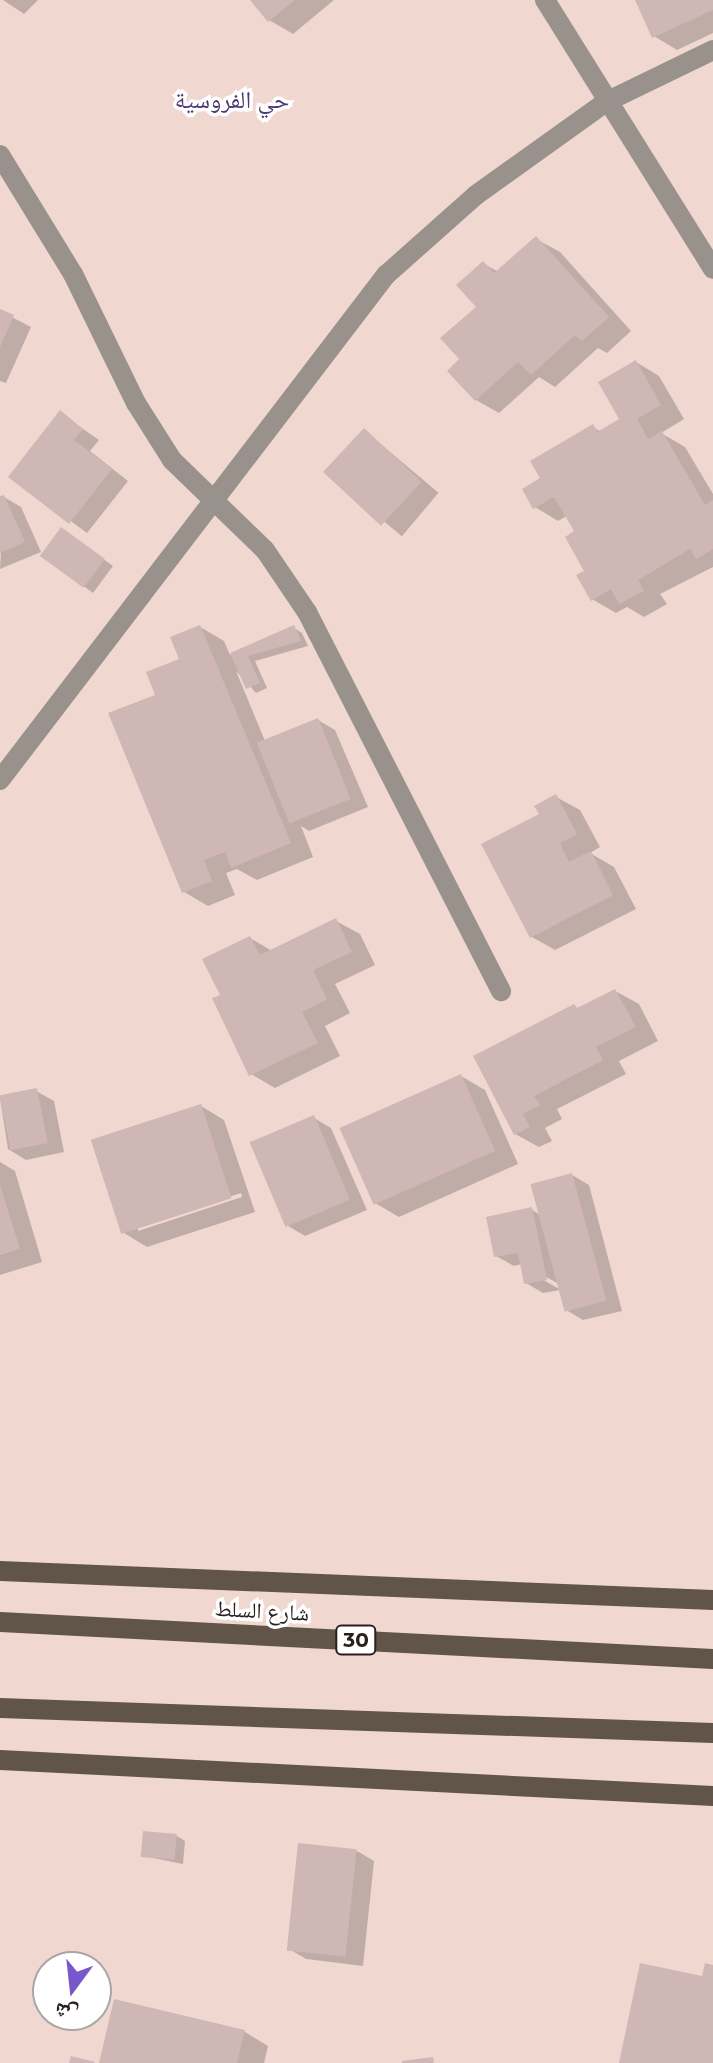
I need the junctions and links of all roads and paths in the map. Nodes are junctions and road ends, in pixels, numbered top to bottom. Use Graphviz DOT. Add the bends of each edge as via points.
graph roads {
  1 [pos="545,0"];
  2 [pos="713,50"];
  3 [pos="606,102"];
  4 [pos="0,155"];
  5 [pos="713,269"];
  6 [pos="210,501"];
  7 [pos="0,780"];
  8 [pos="501,991"];
  9 [pos="0,1571"];
  10 [pos="713,1600"];
  11 [pos="0,1622"];
  12 [pos="713,1659"];
  13 [pos="0,1708"];
  14 [pos="713,1733"];
  15 [pos="0,1760"];
  16 [pos="713,1796"];
  1 -- 3 [label="street"];
  2 -- 3 [label="street"];
  3 -- 5 [label="street"];
  3 -- 6 [label="street" via="476,195 386,275"];
  4 -- 6 [label="street" via="73,274 157,438"];
  6 -- 7 [label="street"];
  6 -- 8 [label="street" via="265,550 307,612"];
  9 -- 10 [label="main road"];
  11 -- 12 [label="main road, شارع السلط / 30"];
  13 -- 14 [label="main road"];
  15 -- 16 [label="main road"];
}
